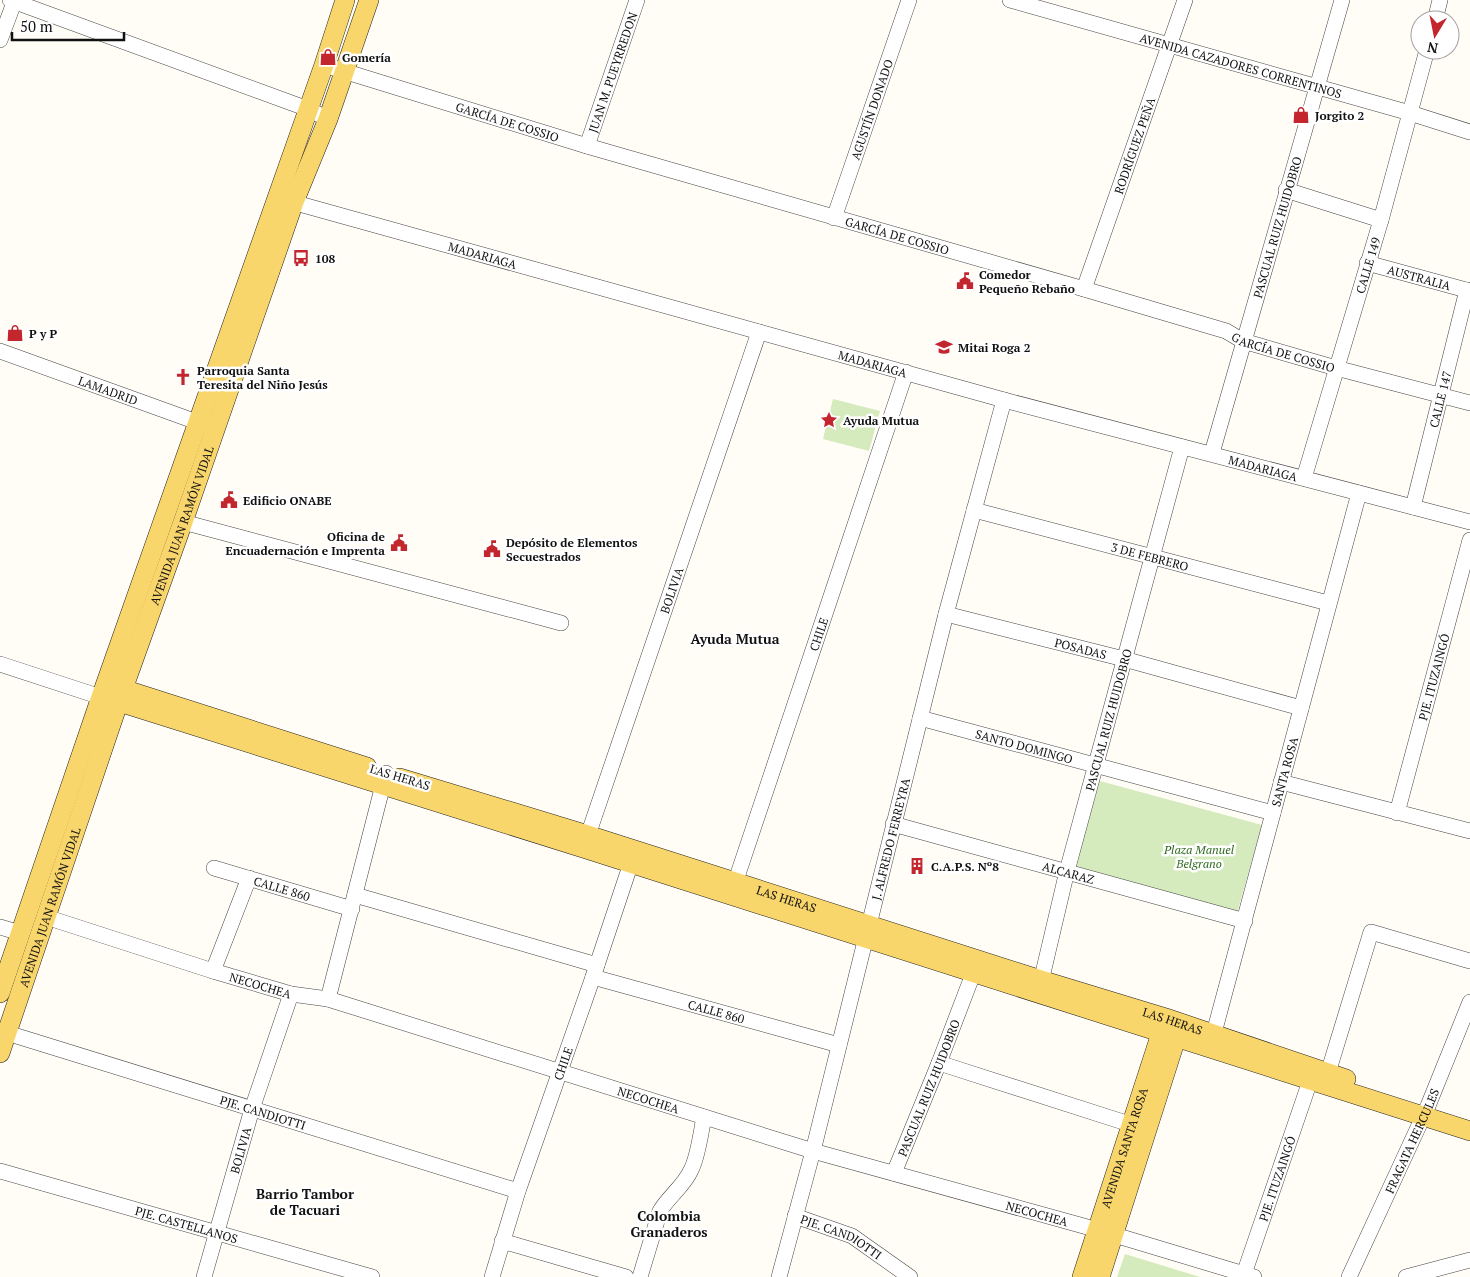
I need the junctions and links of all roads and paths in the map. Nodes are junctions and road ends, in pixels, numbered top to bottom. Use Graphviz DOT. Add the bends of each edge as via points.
graph roads {
  1 [pos="13,0"];
  2 [pos="345,0"];
  3 [pos="369,0"];
  4 [pos="637,0"];
  5 [pos="909,0"];
  6 [pos="1010,0"];
  7 [pos="1185,0"];
  8 [pos="1342,0"];
  9 [pos="0,40"];
  10 [pos="1169,46"];
  11 [pos="1424,60"];
  12 [pos="324,65"];
  13 [pos="344,72"];
  14 [pos="1317,86"];
  15 [pos="308,109"];
  16 [pos="1410,113"];
  17 [pos="328,119"];
  18 [pos="1470,132"];
  19 [pos="587,146"];
  20 [pos="1286,190"];
  21 [pos="276,198"];
  22 [pos="294,202"];
  23 [pos="834,218"];
  24 [pos="1381,220"];
  25 [pos="1367,263"];
  26 [pos="1084,289"];
  27 [pos="1468,291"];
  28 [pos="759,332"];
  29 [pos="1243,341"];
  30 [pos="0,351"];
  31 [pos="1336,368"];
  32 [pos="906,372"];
  33 [pos="1442,395"];
  34 [pos="1004,400"];
  35 [pos="1470,403"];
  36 [pos="197,422"];
  37 [pos="216,428"];
  38 [pos="1182,447"];
  39 [pos="1212,454"];
  40 [pos="1304,478"];
  41 [pos="1359,493"];
  42 [pos="1413,507"];
  43 [pos="974,510"];
  44 [pos="183,522"];
  45 [pos="1470,522"];
  46 [pos="1470,540"];
  47 [pos="1152,556"];
  48 [pos="1328,603"];
  49 [pos="946,614"];
  50 [pos="561,622"];
  51 [pos="1124,659"];
  52 [pos="0,664"];
  53 [pos="121,696"];
  54 [pos="101,697"];
  55 [pos="1301,708"];
  56 [pos="920,718"];
  57 [pos="1096,765"];
  58 [pos="385,780"];
  59 [pos="1281,782"];
  60 [pos="1273,813"];
  61 [pos="1397,813"];
  62 [pos="893,824"];
  63 [pos="1470,832"];
  64 [pos="585,842"];
  65 [pos="632,857"];
  66 [pos="214,868"];
  67 [pos="1067,871"];
  68 [pos="248,878"];
  69 [pos="733,890"];
  70 [pos="353,902"];
  71 [pos="46,917"];
  72 [pos="1245,922"];
  73 [pos="0,927"];
  74 [pos="868,932"];
  75 [pos="20,934"];
  76 [pos="1470,961"];
  77 [pos="213,971"];
  78 [pos="595,971"];
  79 [pos="973,974"];
  80 [pos="1039,987"];
  81 [pos="0,993"];
  82 [pos="291,994"];
  83 [pos="328,999"];
  84 [pos="1470,1002"];
  85 [pos="1172,1028"];
  86 [pos="7,1033"];
  87 [pos="1212,1040"];
  88 [pos="840,1045"];
  89 [pos="0,1053"];
  90 [pos="939,1063"];
  91 [pos="559,1073"];
  92 [pos="1328,1073"];
  93 [pos="1310,1081"];
  94 [pos="252,1109"];
  95 [pos="1426,1111"];
  96 [pos="704,1117"];
  97 [pos="1470,1119"];
  98 [pos="1140,1127"];
  99 [pos="1470,1131"];
  100 [pos="813,1152"];
  101 [pos="0,1171"];
  102 [pos="894,1173"];
  103 [pos="518,1191"];
  104 [pos="795,1216"];
  105 [pos="1106,1232"];
  106 [pos="217,1233"];
  107 [pos="502,1241"];
  108 [pos="1470,1260"];
  109 [pos="1249,1276"];
  110 [pos="204,1277"];
  111 [pos="372,1277"];
  112 [pos="492,1277"];
  113 [pos="626,1277"];
  114 [pos="640,1277"];
  115 [pos="779,1277"];
  116 [pos="910,1277"];
  117 [pos="1082,1277"];
  118 [pos="1100,1277"];
  119 [pos="1349,1277"];
  120 [pos="1406,1277"];
  1 -- 9 [label="street"];
  1 -- 15 [label="street"];
  2 -- 12 [label="main road, AVENIDA JUAN RAMÓN VIDAL"];
  3 -- 13 [label="main road, AVENIDA JUAN RAMÓN VIDAL"];
  4 -- 19 [label="street, JUAN M. PUEYRREDON"];
  5 -- 23 [label="street, AGUSTÍN DONADO"];
  6 -- 10 [label="street, AVENIDA CAZADORES CORRENTINOS"];
  7 -- 10 [label="street, RODRÍGUEZ PEÑA"];
  8 -- 14 [label="street, PASCUAL RUIZ HUIDOBRO"];
  10 -- 14 [label="street, AVENIDA CAZADORES CORRENTINOS"];
  10 -- 26 [label="street, RODRÍGUEZ PEÑA"];
  11 -- 16 [label="street, CALLE 149"];
  12 -- 13 [label="street, GARCÍA DE COSSIO"];
  12 -- 15 [label="main road, AVENIDA JUAN RAMÓN VIDAL"];
  13 -- 17 [label="main road, AVENIDA JUAN RAMÓN VIDAL"];
  13 -- 19 [label="street, GARCÍA DE COSSIO"];
  14 -- 16 [label="street, AVENIDA CAZADORES CORRENTINOS"];
  14 -- 20 [label="street, PASCUAL RUIZ HUIDOBRO"];
  15 -- 17 [label="street"];
  15 -- 21 [label="main road, AVENIDA JUAN RAMÓN VIDAL"];
  16 -- 18 [label="street, AVENIDA CAZADORES CORRENTINOS"];
  16 -- 24 [label="street, CALLE 149"];
  17 -- 22 [label="main road, AVENIDA JUAN RAMÓN VIDAL"];
  19 -- 23 [label="street, GARCÍA DE COSSIO"];
  20 -- 24 [label="street"];
  20 -- 29 [label="street, PASCUAL RUIZ HUIDOBRO"];
  21 -- 22 [label="street, MADARIAGA"];
  21 -- 36 [label="main road, AVENIDA JUAN RAMÓN VIDAL"];
  22 -- 28 [label="street, MADARIAGA"];
  22 -- 37 [label="main road, AVENIDA JUAN RAMÓN VIDAL"];
  23 -- 26 [label="street, GARCÍA DE COSSIO"];
  24 -- 25 [label="street, CALLE 149"];
  25 -- 27 [label="street, AUSTRALIA"];
  25 -- 31 [label="street, CALLE 149"];
  26 -- 29 [label="street, GARCÍA DE COSSIO" via="1226,332"];
  27 -- 33 [label="street, CALLE 147"];
  28 -- 32 [label="street, MADARIAGA"];
  28 -- 64 [label="street, BOLIVIA"];
  29 -- 31 [label="street, GARCÍA DE COSSIO"];
  29 -- 39 [label="street, PASCUAL RUIZ HUIDOBRO"];
  30 -- 36 [label="street, LAMADRID"];
  31 -- 33 [label="street, GARCÍA DE COSSIO"];
  31 -- 40 [label="street, CALLE 149"];
  32 -- 34 [label="street, MADARIAGA"];
  32 -- 69 [label="street, CHILE"];
  33 -- 35 [label="street, GARCÍA DE COSSIO"];
  33 -- 42 [label="street, CALLE 147"];
  34 -- 38 [label="street, MADARIAGA"];
  34 -- 43 [label="street, J. ALFREDO FERREYRA"];
  36 -- 37 [label="street, LAMADRID"];
  36 -- 54 [label="main road, AVENIDA JUAN RAMÓN VIDAL"];
  37 -- 44 [label="main road, AVENIDA JUAN RAMÓN VIDAL"];
  38 -- 39 [label="street, MADARIAGA"];
  38 -- 47 [label="street, PASCUAL RUIZ HUIDOBRO"];
  39 -- 40 [label="street, MADARIAGA"];
  40 -- 41 [label="street, MADARIAGA"];
  41 -- 42 [label="street, MADARIAGA"];
  41 -- 48 [label="street, SANTA ROSA"];
  42 -- 45 [label="street, MADARIAGA"];
  43 -- 47 [label="street, 3 DE FEBRERO"];
  43 -- 49 [label="street, J. ALFREDO FERREYRA"];
  44 -- 50 [label="street"];
  44 -- 53 [label="main road, AVENIDA JUAN RAMÓN VIDAL"];
  46 -- 61 [label="street, PJE. ITUZAINGÓ"];
  47 -- 48 [label="street, 3 DE FEBRERO"];
  47 -- 51 [label="street, PASCUAL RUIZ HUIDOBRO"];
  48 -- 55 [label="street, SANTA ROSA"];
  49 -- 51 [label="street, POSADAS"];
  49 -- 56 [label="street, J. ALFREDO FERREYRA"];
  51 -- 55 [label="street, POSADAS"];
  51 -- 57 [label="street, PASCUAL RUIZ HUIDOBRO"];
  52 -- 54 [label="street"];
  53 -- 54 [label="street"];
  53 -- 58 [label="main road, LAS HERAS"];
  53 -- 71 [label="main road, AVENIDA JUAN RAMÓN VIDAL"];
  54 -- 75 [label="main road, AVENIDA JUAN RAMÓN VIDAL"];
  55 -- 59 [label="street, SANTA ROSA"];
  56 -- 57 [label="street, SANTO DOMINGO"];
  56 -- 62 [label="street, J. ALFREDO FERREYRA"];
  57 -- 60 [label="street, SANTO DOMINGO"];
  57 -- 67 [label="street, PASCUAL RUIZ HUIDOBRO"];
  58 -- 64 [label="main road, LAS HERAS"];
  58 -- 70 [label="street"];
  59 -- 60 [label="street, SANTA ROSA"];
  59 -- 61 [label="street"];
  60 -- 72 [label="street, SANTA ROSA"];
  61 -- 63 [label="street"];
  62 -- 67 [label="street, ALCARAZ"];
  62 -- 74 [label="street, J. ALFREDO FERREYRA"];
  64 -- 65 [label="main road, LAS HERAS"];
  65 -- 69 [label="main road, LAS HERAS"];
  65 -- 78 [label="street, CHILE"];
  66 -- 68 [label="street, CALLE 860"];
  67 -- 72 [label="street, ALCARAZ"];
  67 -- 80 [label="street, PASCUAL RUIZ HUIDOBRO"];
  68 -- 70 [label="street, CALLE 860"];
  68 -- 77 [label="street"];
  69 -- 74 [label="main road, LAS HERAS"];
  70 -- 78 [label="street, CALLE 860"];
  70 -- 83 [label="street"];
  71 -- 77 [label="street, NECOCHEA"];
  71 -- 86 [label="main road, AVENIDA JUAN RAMÓN VIDAL"];
  72 -- 87 [label="street, SANTA ROSA"];
  73 -- 75 [label="street"];
  74 -- 79 [label="main road, LAS HERAS"];
  74 -- 80 [label="main road, LAS HERAS"];
  74 -- 88 [label="street, J. ALFREDO FERREYRA"];
  75 -- 81 [label="main road, AVENIDA JUAN RAMÓN VIDAL"];
  76 -- 92 [label="street" via="1371,932"];
  77 -- 82 [label="street, NECOCHEA"];
  78 -- 88 [label="street, CALLE 860"];
  78 -- 91 [label="street, CHILE"];
  79 -- 80 [label="main road, LAS HERAS"];
  79 -- 90 [label="street, PASCUAL RUIZ HUIDOBRO"];
  80 -- 85 [label="main road, LAS HERAS"];
  82 -- 83 [label="street, NECOCHEA"];
  82 -- 94 [label="street, BOLIVIA"];
  83 -- 91 [label="street, NECOCHEA"];
  84 -- 95 [label="street, FRAGATA HERCULES"];
  85 -- 87 [label="main road, LAS HERAS"];
  85 -- 98 [label="main road, AVENIDA SANTA ROSA"];
  86 -- 89 [label="main road, AVENIDA JUAN RAMÓN VIDAL"];
  86 -- 94 [label="street, PJE. CANDIOTTI"];
  87 -- 92 [label="main road, LAS HERAS"];
  87 -- 93 [label="main road, LAS HERAS"];
  88 -- 100 [label="street, J. ALFREDO FERREYRA"];
  90 -- 98 [label="street"];
  90 -- 102 [label="street, PASCUAL RUIZ HUIDOBRO"];
  91 -- 96 [label="street, NECOCHEA"];
  91 -- 103 [label="street, CHILE"];
  92 -- 95 [label="main road, LAS HERAS"];
  93 -- 95 [label="main road, LAS HERAS"];
  93 -- 109 [label="street, PJE. ITUZAINGÓ"];
  94 -- 103 [label="street, PJE. CANDIOTTI"];
  94 -- 106 [label="street, BOLIVIA"];
  95 -- 97 [label="main road, LAS HERAS"];
  95 -- 99 [label="main road, LAS HERAS"];
  95 -- 119 [label="street, FRAGATA HERCULES"];
  96 -- 100 [label="street, NECOCHEA"];
  96 -- 114 [label="street" via="692,1169 660,1211"];
  98 -- 105 [label="main road, AVENIDA SANTA ROSA"];
  100 -- 102 [label="street, NECOCHEA"];
  100 -- 104 [label="street, J. ALFREDO FERREYRA"];
  101 -- 106 [label="street, PJE. CASTELLANOS"];
  102 -- 105 [label="street, NECOCHEA"];
  103 -- 107 [label="street, CHILE"];
  104 -- 115 [label="street, J. ALFREDO FERREYRA"];
  104 -- 116 [label="street, PJE. CANDIOTTI" via="852,1236"];
  105 -- 109 [label="street, NECOCHEA"];
  105 -- 117 [label="main road, AVENIDA SANTA ROSA"];
  105 -- 118 [label="main road, AVENIDA SANTA ROSA"];
  106 -- 110 [label="street, BOLIVIA"];
  106 -- 111 [label="street, PJE. CASTELLANOS"];
  107 -- 112 [label="street, CHILE"];
  107 -- 113 [label="street"];
  108 -- 120 [label="street"];
}
